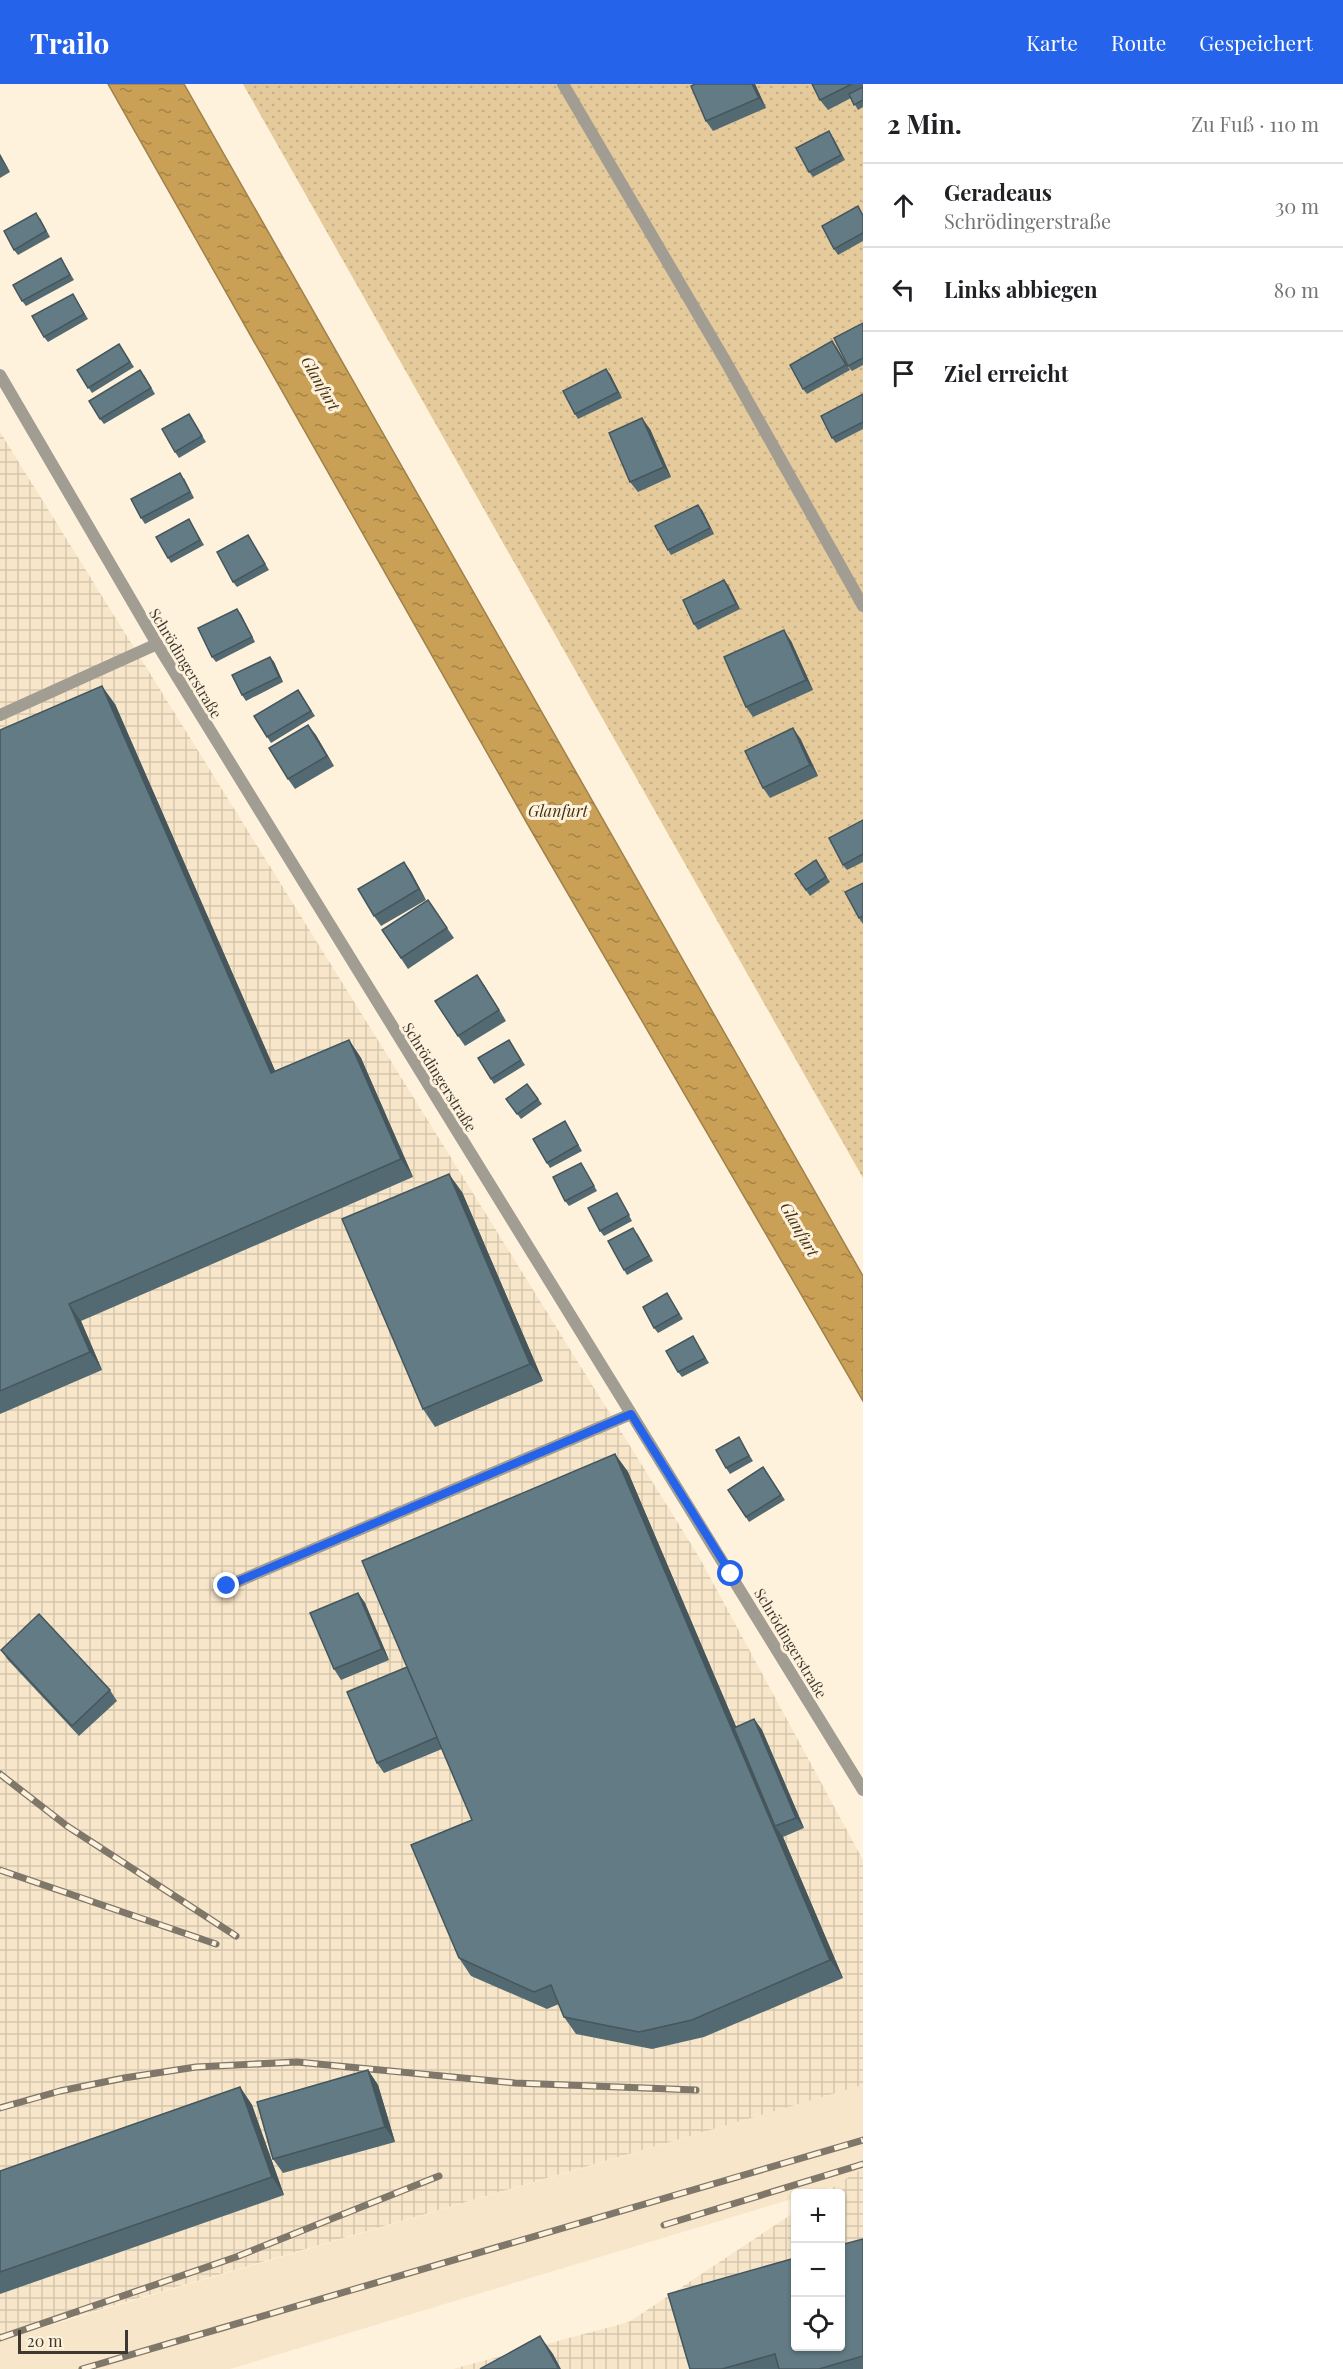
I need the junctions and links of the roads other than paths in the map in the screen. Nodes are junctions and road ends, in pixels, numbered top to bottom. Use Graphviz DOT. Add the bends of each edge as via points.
graph roads {
  1 [pos="563,84"];
  2 [pos="0,375"];
  3 [pos="863,606"];
  4 [pos="157,644"];
  5 [pos="0,715"];
  6 [pos="631,1414"];
  7 [pos="227,1586"];
  8 [pos="863,1790"];
  1 -- 3 [label="street"];
  2 -- 4 [label="street, Schrödingerstraße"];
  4 -- 5 [label="street"];
  4 -- 6 [label="street, Schrödingerstraße"];
  6 -- 7 [label="street"];
  6 -- 8 [label="street, Schrödingerstraße"];
}
